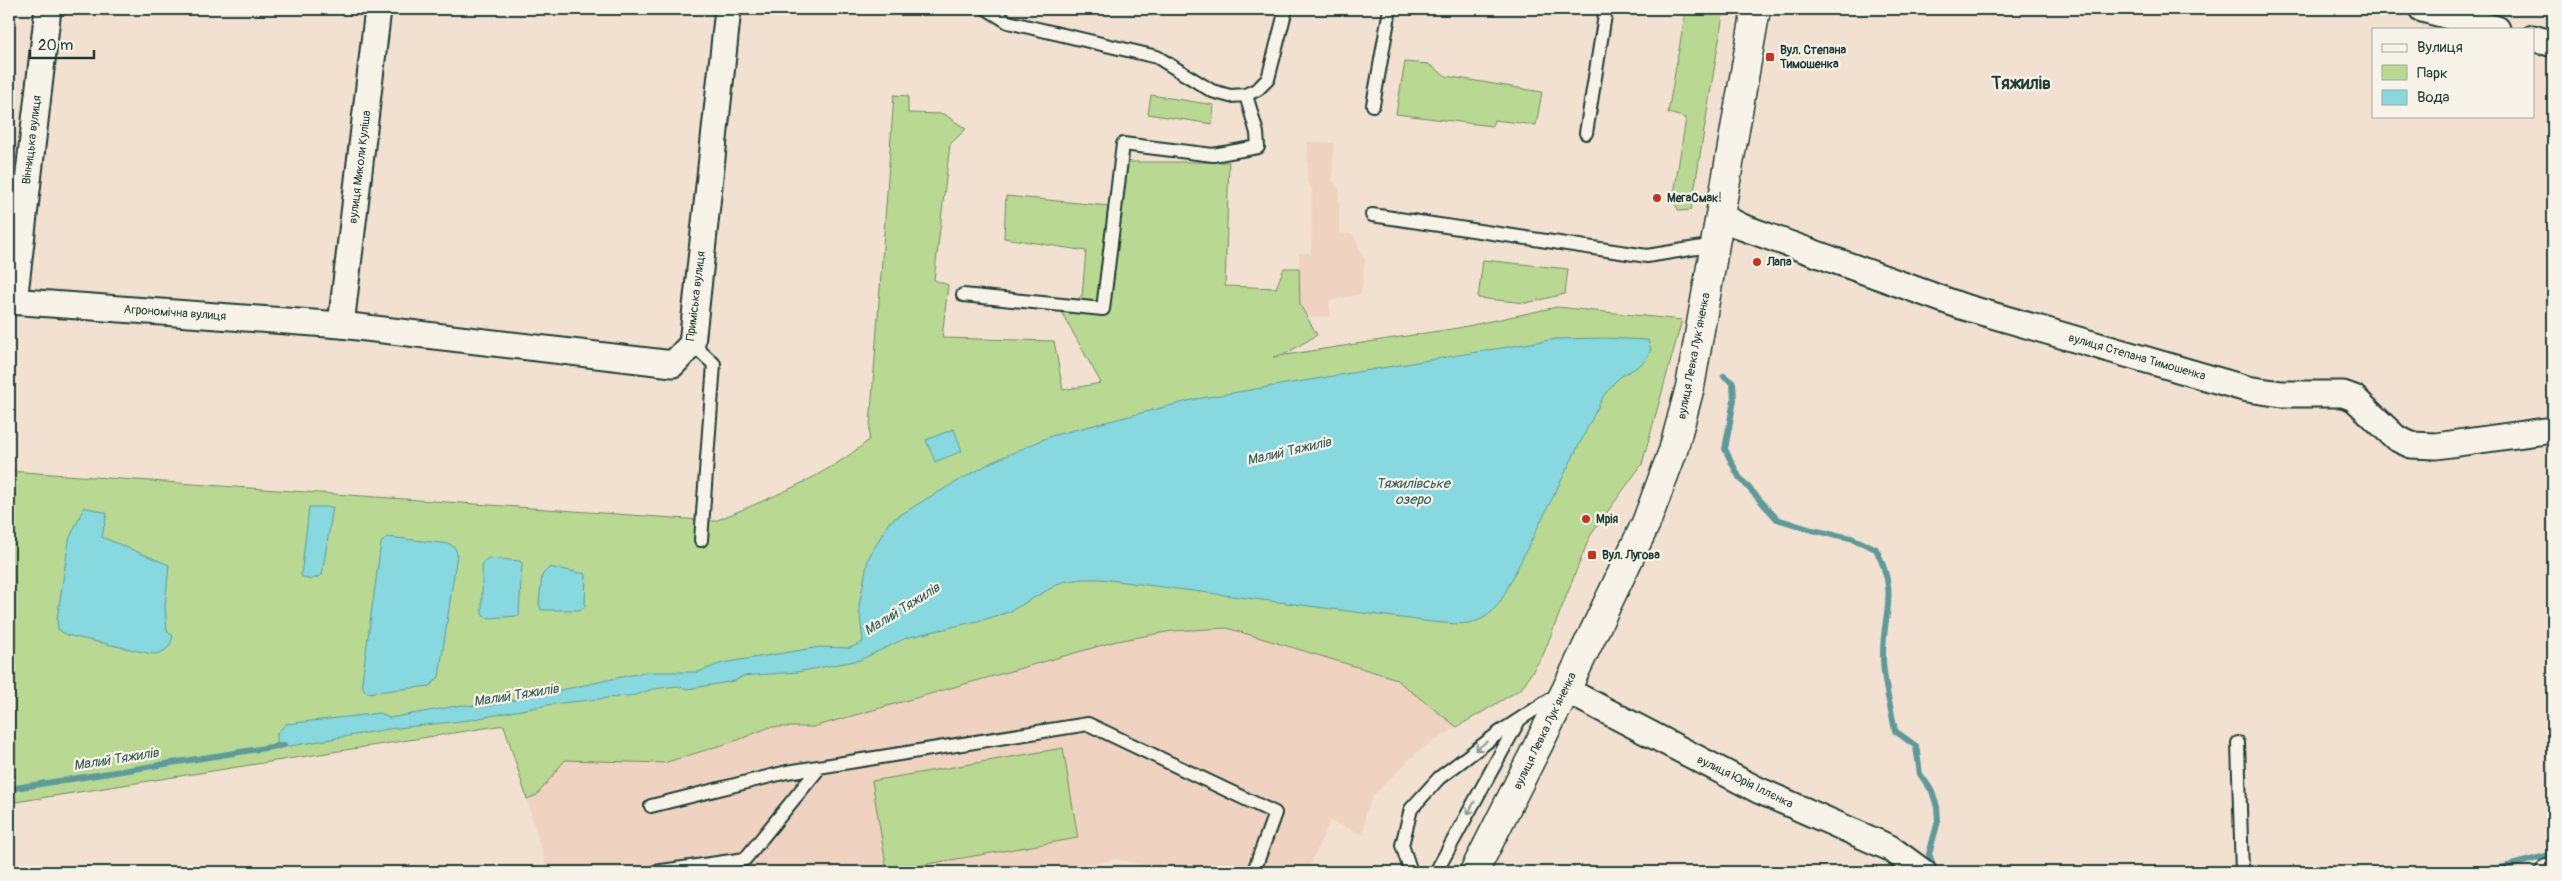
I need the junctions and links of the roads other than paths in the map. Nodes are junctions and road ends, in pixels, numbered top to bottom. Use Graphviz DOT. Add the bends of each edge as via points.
graph roads {
  1 [pos="48,9"];
  2 [pos="378,9"];
  3 [pos="728,9"];
  4 [pos="987,9"];
  5 [pos="1286,9"];
  6 [pos="1390,9"];
  7 [pos="1606,9"];
  8 [pos="1756,9"];
  9 [pos="2422,9"];
  10 [pos="2493,28"];
  11 [pos="2534,38"];
  12 [pos="2553,44"];
  13 [pos="1246,95"];
  14 [pos="1373,105"];
  15 [pos="1586,134"];
  16 [pos="1372,215"];
  17 [pos="1720,216"];
  18 [pos="1715,245"];
  19 [pos="963,295"];
  20 [pos="11,302"];
  21 [pos="341,325"];
  22 [pos="692,344"];
  23 [pos="2553,430"];
  24 [pos="701,540"];
  25 [pos="1566,690"];
  26 [pos="1519,720"];
  27 [pos="2238,743"];
  28 [pos="820,767"];
  29 [pos="651,806"];
  30 [pos="2553,871"];
  31 [pos="654,872"];
  32 [pos="1260,872"];
  33 [pos="1411,872"];
  34 [pos="1436,872"];
  35 [pos="1474,872"];
  36 [pos="1923,872"];
  37 [pos="2242,872"];
  38 [pos="2549,872"];
  1 -- 20 [label="street, Вінницька вулиця"];
  2 -- 21 [label="street, вулиця Миколи Куліша"];
  3 -- 22 [label="street, Приміська вулиця"];
  4 -- 13 [label="lane" via="1008,22 1157,57 1212,91 1230,96"];
  5 -- 13 [label="lane" via="1268,79"];
  6 -- 14 [label="lane"];
  7 -- 15 [label="lane"];
  8 -- 17 [label="main road, вулиця Левка Лукʼяненка"];
  9 -- 10 [label="street"];
  11 -- 12 [label="street"];
  13 -- 19 [label="lane" via="1258,147 1213,155 1123,144 1103,309"];
  16 -- 18 [label="lane" via="1647,256"];
  17 -- 18 [label="main road, вулиця Левка Лукʼяненка"];
  17 -- 23 [label="street, вулиця Степана Тимошенка" via="1961,306 2247,389 2282,394 2343,394 2354,398 2396,438 2411,445 2436,446"];
  18 -- 25 [label="main road, вулиця Левка Лукʼяненка" via="1690,387 1673,451 1646,523"];
  20 -- 21 [label="street, Агрономічна вулиця"];
  21 -- 22 [label="street, Приміська вулиця" via="673,364"];
  22 -- 24 [label="lane" via="714,364"];
  25 -- 26 [label="lane"];
  25 -- 35 [label="main road, вулиця Левка Лукʼяненка"];
  25 -- 36 [label="street, вулиця Юрія Іллєнка" via="1758,790 1890,848"];
  26 -- 33 [label="lane, one-way" via="1439,778 1411,809 1402,845"];
  26 -- 34 [label="lane, one-way"];
  27 -- 37 [label="lane"];
  28 -- 29 [label="lane" via="787,772"];
  28 -- 31 [label="lane" via="745,859"];
  28 -- 32 [label="lane" via="1088,724 1275,813 1255,868"];
  30 -- 38 [label="street"];
}
